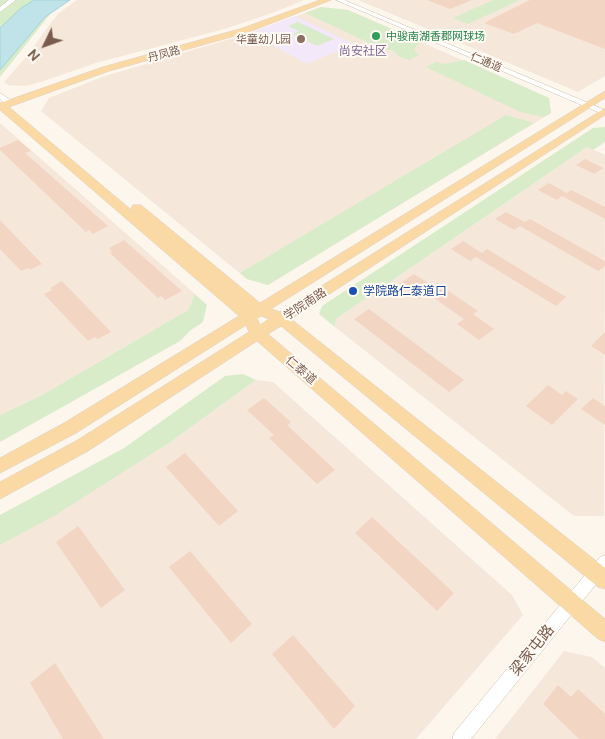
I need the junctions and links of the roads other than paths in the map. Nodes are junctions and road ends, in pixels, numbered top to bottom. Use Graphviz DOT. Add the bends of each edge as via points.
graph roads {
  1 [pos="13,0"];
  2 [pos="327,0"];
  3 [pos="340,0"];
  4 [pos="0,10"];
  5 [pos="605,94"];
  6 [pos="2,103"];
  7 [pos="588,106"];
  8 [pos="604,112"];
  9 [pos="255,313"];
  10 [pos="282,318"];
  11 [pos="258,333"];
  12 [pos="0,466"];
  13 [pos="0,491"];
  14 [pos="602,571"];
  15 [pos="571,603"];
  16 [pos="605,632"];
  17 [pos="460,739"];
  1 -- 4 [label="street"];
  2 -- 6 [label="main road, 丹凤路" via="246,30 106,69"];
  3 -- 7 [label="street, 仁通道"];
  5 -- 7 [label="main road, 学院南路"];
  6 -- 9 [label="main road, 仁泰道"];
  7 -- 8 [label="street, 仁通道"];
  7 -- 9 [label="main road, 学院南路"];
  8 -- 10 [label="main road, 学院南路"];
  9 -- 10 [label="main road, 仁泰道"];
  9 -- 11 [label="main road, 仁泰道"];
  9 -- 12 [label="main road, 学院南路" via="70,428"];
  10 -- 11 [label="main road, 学院南路"];
  10 -- 14 [label="main road, 仁泰道"];
  11 -- 13 [label="main road, 学院南路" via="82,446"];
  11 -- 15 [label="main road, 仁泰道"];
  14 -- 15 [label="street, 梁家屯路"];
  15 -- 16 [label="main road, 仁泰道"];
  15 -- 17 [label="street, 梁家屯路"];
}
